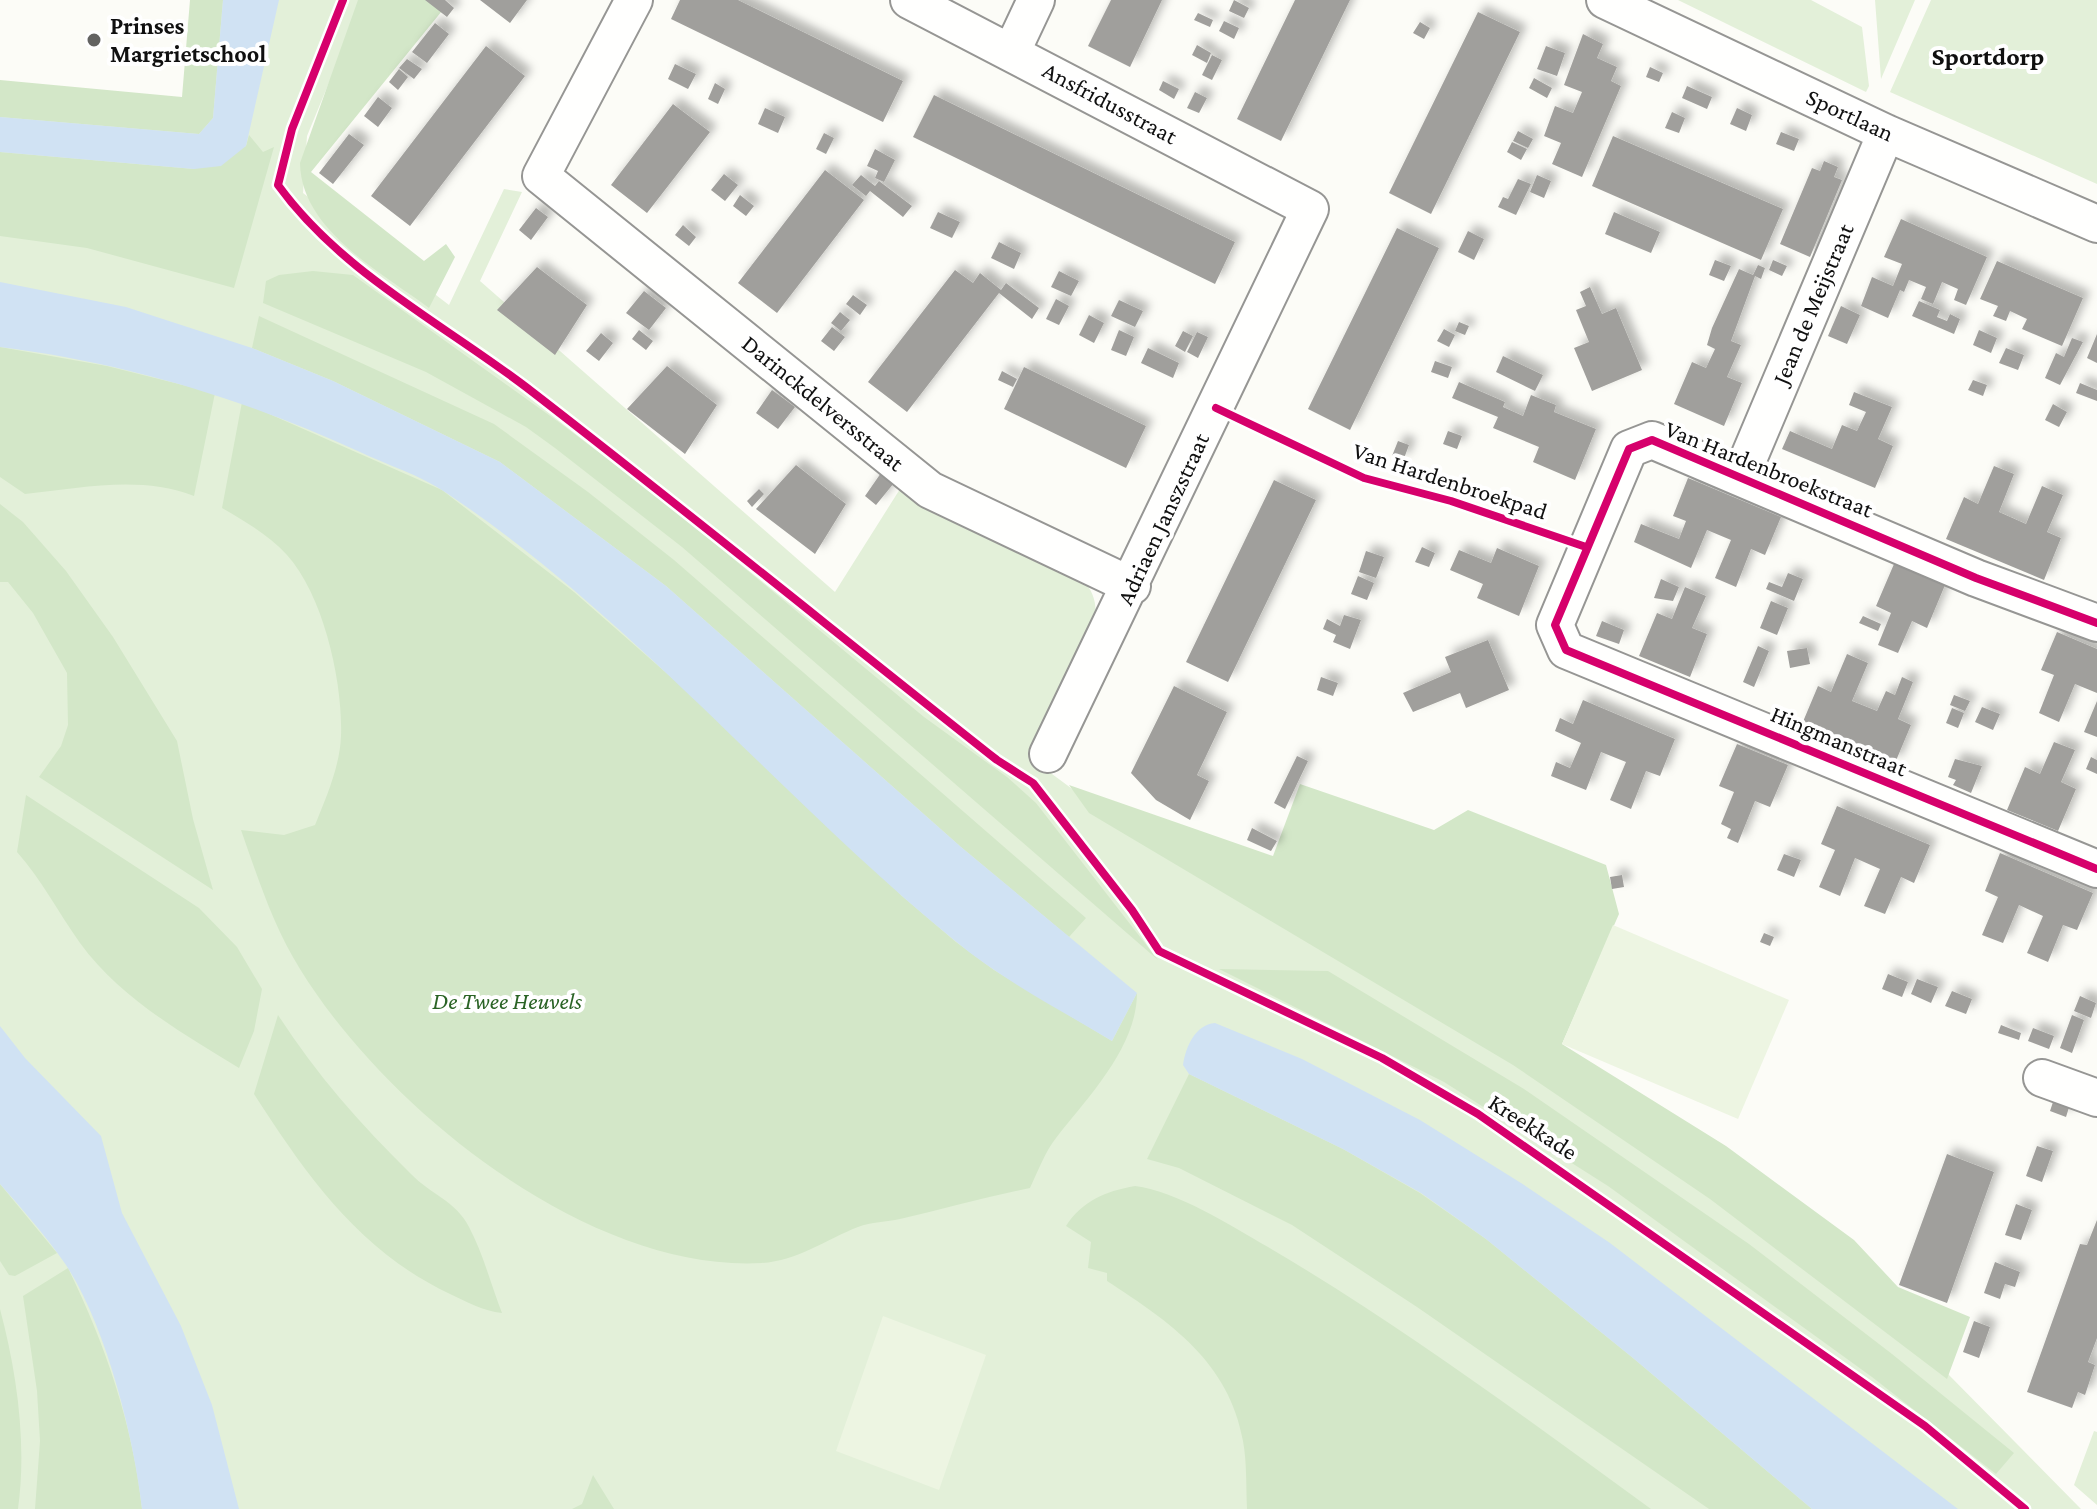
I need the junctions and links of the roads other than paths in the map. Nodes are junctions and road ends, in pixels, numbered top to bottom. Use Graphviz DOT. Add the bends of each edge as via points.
graph roads {
  1 [pos="634,0"];
  2 [pos="909,0"];
  3 [pos="1036,0"];
  4 [pos="1605,0"];
  5 [pos="1012,51"];
  6 [pos="1886,133"];
  7 [pos="1310,209"];
  8 [pos="2097,224"];
  9 [pos="1741,476"];
  10 [pos="1132,586"];
  11 [pos="2097,623"];
  12 [pos="1566,650"];
  13 [pos="1048,754"];
  14 [pos="2097,869"];
  15 [pos="2042,1078"];
  16 [pos="2097,1098"];
  1 -- 10 [label="street, Darinckdelversstraat" via="541,176 930,490"];
  2 -- 5 [label="street, Ansfridusstraat"];
  3 -- 5 [label="street"];
  4 -- 6 [label="street, Sportlaan"];
  5 -- 7 [label="street, Ansfridusstraat"];
  6 -- 8 [label="street, Sportlaan"];
  6 -- 9 [label="street, Jean de Meijstraat"];
  7 -- 10 [label="street, Adriaen Janszstraat"];
  9 -- 11 [label="street, Van Hardenbroekstraat" via="1976,578"];
  9 -- 12 [label="street, Van Hardenbroekstraat" via="1652,440 1629,449 1555,625"];
  10 -- 13 [label="street, Adriaen Janszstraat"];
  12 -- 14 [label="street, Hingmanstraat"];
  15 -- 16 [label="street"];
}
